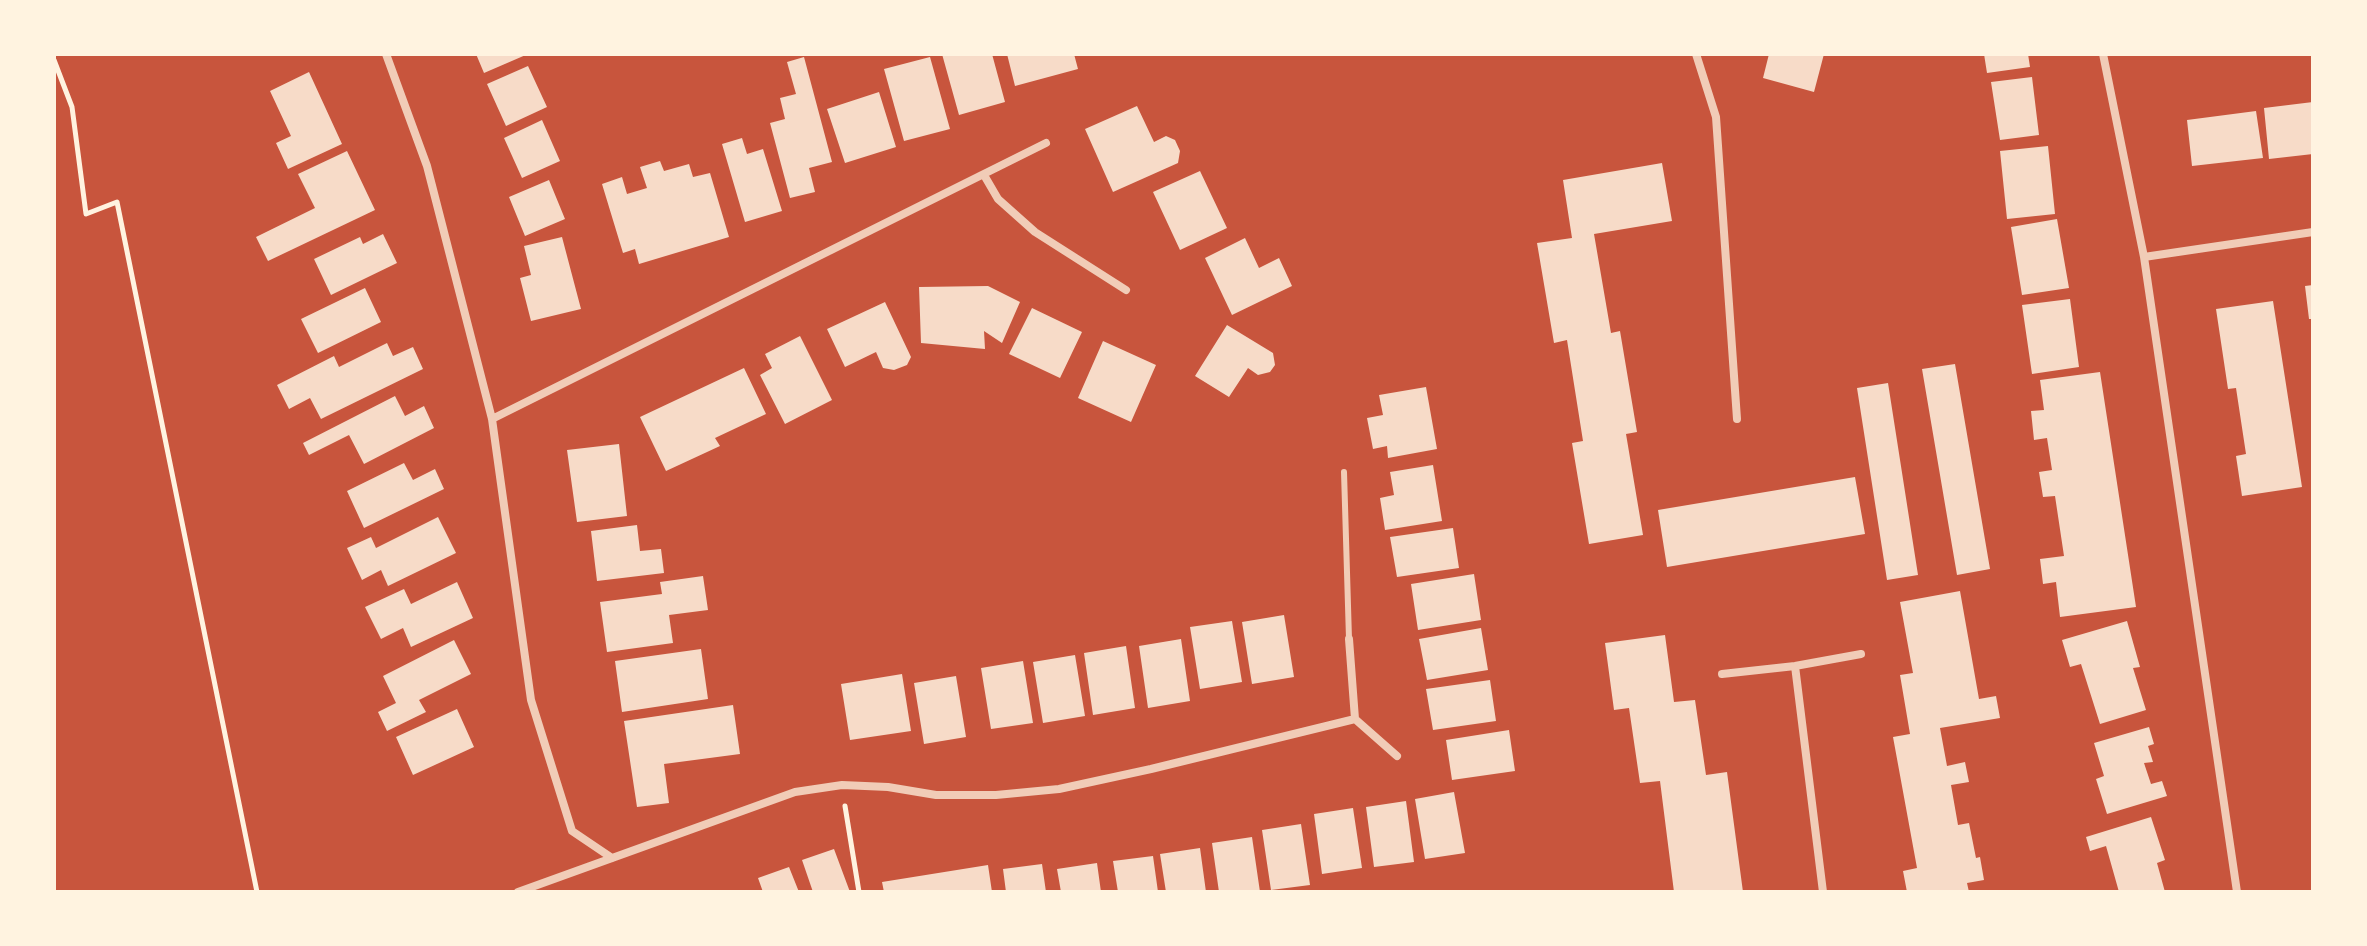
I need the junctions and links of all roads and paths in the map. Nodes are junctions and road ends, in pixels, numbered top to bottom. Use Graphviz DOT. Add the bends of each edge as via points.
graph roads {
  1 [pos="386,54"];
  2 [pos="1696,54"];
  3 [pos="2103,54"];
  4 [pos="54,60"];
  5 [pos="1046,143"];
  6 [pos="984,175"];
  7 [pos="2313,232"];
  8 [pos="2144,257"];
  9 [pos="1126,290"];
  10 [pos="492,419"];
  11 [pos="1737,419"];
  12 [pos="1344,472"];
  13 [pos="1349,639"];
  14 [pos="1861,654"];
  15 [pos="1795,666"];
  16 [pos="1722,674"];
  17 [pos="1355,719"];
  18 [pos="1397,756"];
  19 [pos="842,785"];
  20 [pos="612,858"];
  21 [pos="257,892"];
  22 [pos="518,892"];
  23 [pos="859,892"];
  24 [pos="1823,892"];
  25 [pos="2237,892"];
  1 -- 10 [label="street" via="427,166"];
  2 -- 11 [label="street" via="1716,117"];
  3 -- 8 [label="street"];
  4 -- 21 [label="path" via="72,107 86,214 117,202"];
  5 -- 6 [label="street"];
  6 -- 9 [label="street" via="998,199 1035,232"];
  6 -- 10 [label="street"];
  7 -- 8 [label="street"];
  8 -- 25 [label="street"];
  10 -- 20 [label="street" via="531,700 572,831"];
  12 -- 13 [label="lane"];
  13 -- 17 [label="street"];
  14 -- 15 [label="street"];
  15 -- 16 [label="street"];
  15 -- 24 [label="street"];
  17 -- 18 [label="street"];
  17 -- 19 [label="street" via="1059,789 936,795"];
  19 -- 20 [label="street" via="795,792"];
  19 -- 23 [label="path"];
  20 -- 22 [label="street"];
}
